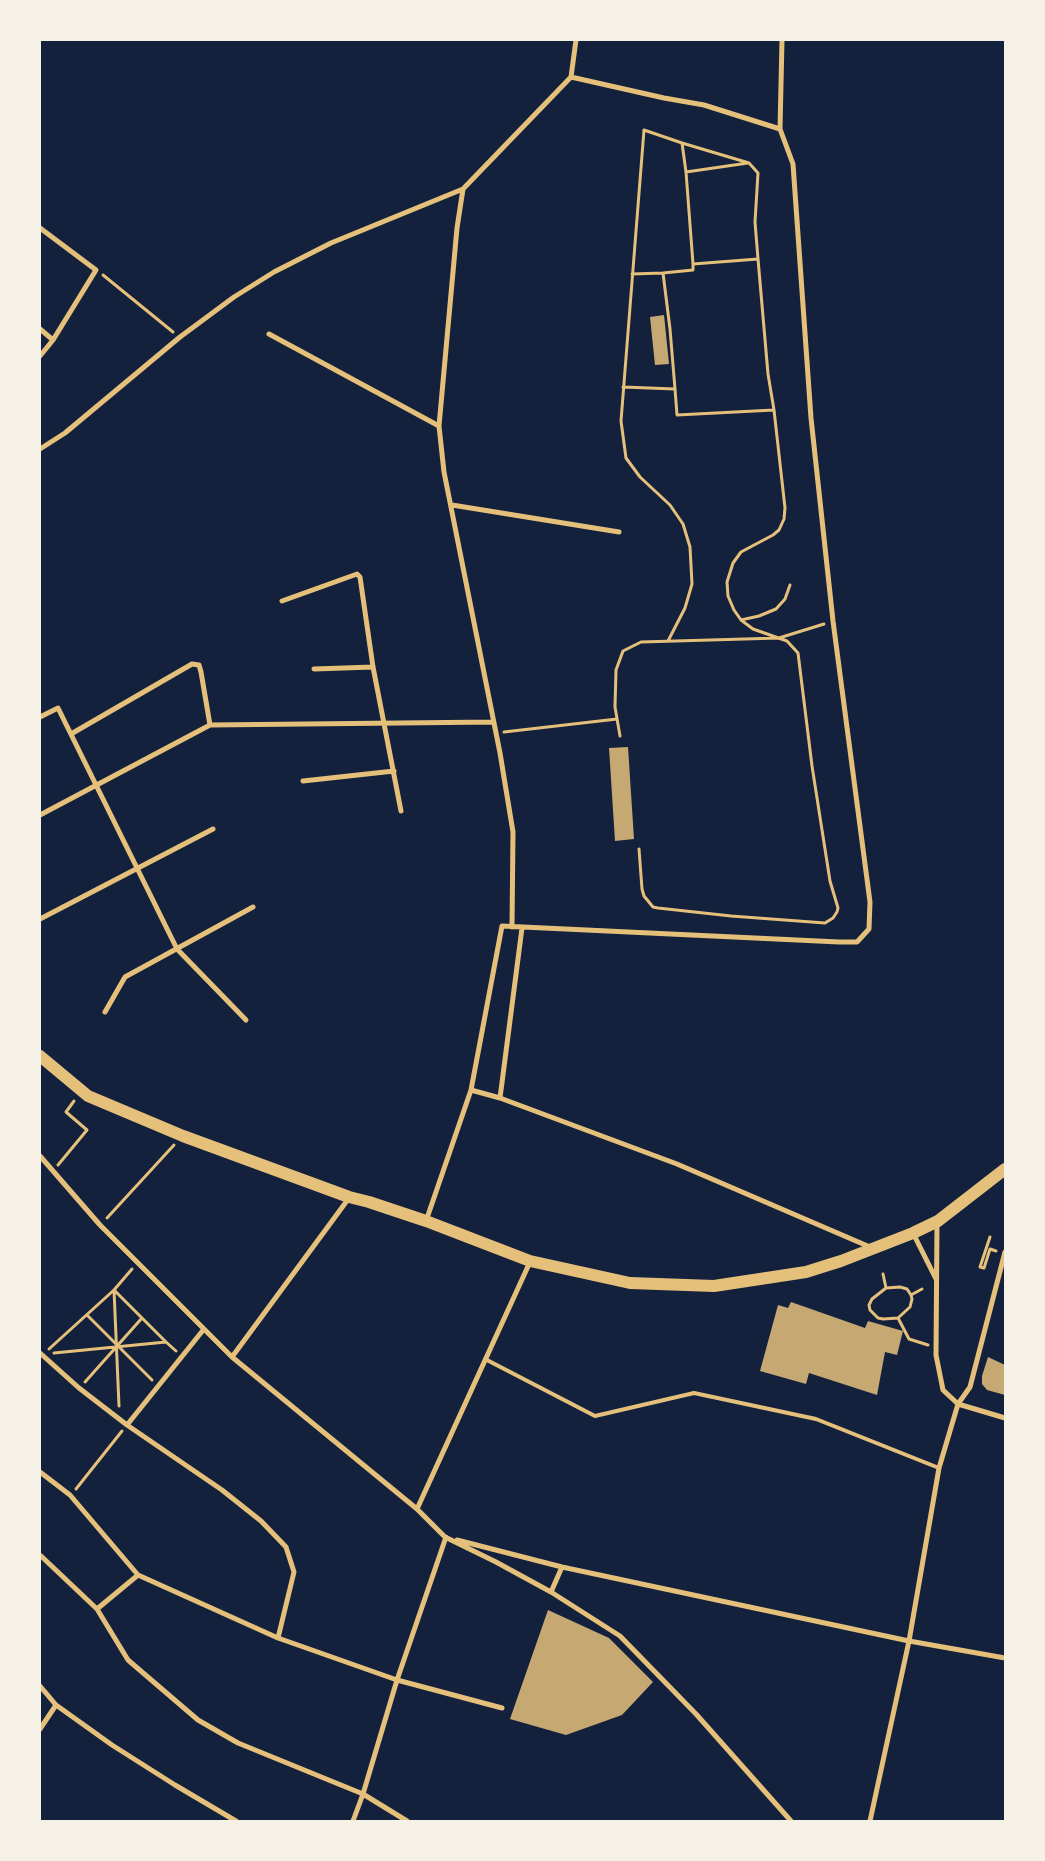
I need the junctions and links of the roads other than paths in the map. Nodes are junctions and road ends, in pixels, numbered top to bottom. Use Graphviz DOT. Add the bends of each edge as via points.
graph roads {
  1 [pos="576,40"];
  2 [pos="782,40"];
  3 [pos="571,77"];
  4 [pos="780,129"];
  5 [pos="463,189"];
  6 [pos="40,228"];
  7 [pos="40,329"];
  8 [pos="269,334"];
  9 [pos="53,340"];
  10 [pos="40,356"];
  11 [pos="439,426"];
  12 [pos="40,449"];
  13 [pos="452,505"];
  14 [pos="619,532"];
  15 [pos="282,600"];
  16 [pos="373,667"];
  17 [pos="314,669"];
  18 [pos="40,718"];
  19 [pos="383,722"];
  20 [pos="494,722"];
  21 [pos="210,725"];
  22 [pos="71,734"];
  23 [pos="394,771"];
  24 [pos="304,781"];
  25 [pos="96,785"];
  26 [pos="401,811"];
  27 [pos="40,815"];
  28 [pos="213,829"];
  29 [pos="137,868"];
  30 [pos="253,907"];
  31 [pos="40,919"];
  32 [pos="512,927"];
  33 [pos="522,928"];
  34 [pos="177,949"];
  35 [pos="105,1012"];
  36 [pos="246,1020"];
  37 [pos="40,1056"];
  38 [pos="471,1090"];
  39 [pos="500,1098"];
  40 [pos="40,1156"];
  41 [pos="1005,1169"];
  42 [pos="349,1197"];
  43 [pos="426,1221"];
  44 [pos="938,1221"];
  45 [pos="913,1233"];
  46 [pos="873,1248"];
  47 [pos="1005,1252"];
  48 [pos="530,1261"];
  49 [pos="936,1279"];
  50 [pos="204,1329"];
  51 [pos="41,1354"];
  52 [pos="232,1357"];
  53 [pos="485,1359"];
  54 [pos="958,1404"];
  55 [pos="1005,1418"];
  56 [pos="127,1425"];
  57 [pos="939,1468"];
  58 [pos="40,1472"];
  59 [pos="417,1509"];
  60 [pos="445,1537"];
  61 [pos="41,1556"];
  62 [pos="562,1567"];
  63 [pos="138,1575"];
  64 [pos="551,1592"];
  65 [pos="97,1609"];
  66 [pos="278,1638"];
  67 [pos="909,1642"];
  68 [pos="1005,1658"];
  69 [pos="396,1680"];
  70 [pos="40,1686"];
  71 [pos="56,1706"];
  72 [pos="502,1708"];
  73 [pos="40,1729"];
  74 [pos="363,1794"];
  75 [pos="236,1821"];
  76 [pos="353,1821"];
  77 [pos="407,1821"];
  78 [pos="791,1821"];
  79 [pos="870,1821"];
  1 -- 3 [label="street"];
  2 -- 4 [label="street"];
  3 -- 4 [label="street" via="704,104"];
  3 -- 5 [label="street"];
  4 -- 33 [label="street" via="793,164 811,418 833,621 870,902 868,929 857,942"];
  5 -- 11 [label="street"];
  5 -- 12 [label="street" via="331,243 274,272 180,337 65,433"];
  6 -- 9 [label="street" via="96,270"];
  7 -- 9 [label="street"];
  8 -- 11 [label="street"];
  9 -- 10 [label="street"];
  11 -- 13 [label="street" via="444,472"];
  13 -- 14 [label="street"];
  13 -- 20 [label="street"];
  15 -- 16 [label="street" via="357,574"];
  16 -- 17 [label="street"];
  16 -- 19 [label="street"];
  18 -- 22 [label="street" via="58,708"];
  19 -- 20 [label="street"];
  19 -- 21 [label="street"];
  19 -- 23 [label="street"];
  20 -- 32 [label="street" via="513,832"];
  21 -- 22 [label="street" via="199,665 192,664"];
  21 -- 25 [label="street"];
  22 -- 25 [label="street"];
  23 -- 24 [label="street"];
  23 -- 26 [label="street"];
  25 -- 27 [label="street"];
  25 -- 29 [label="street"];
  28 -- 29 [label="street"];
  29 -- 31 [label="street"];
  29 -- 34 [label="street"];
  30 -- 34 [label="street"];
  32 -- 33 [label="street"];
  32 -- 38 [label="street" via="502,926"];
  33 -- 39 [label="street"];
  34 -- 35 [label="street" via="125,977"];
  34 -- 36 [label="street"];
  37 -- 42 [label="highway" via="88,1096 183,1136"];
  38 -- 39 [label="street"];
  38 -- 43 [label="street"];
  39 -- 46 [label="street" via="677,1164"];
  40 -- 50 [label="street" via="100,1225"];
  41 -- 44 [label="highway"];
  42 -- 43 [label="highway"];
  42 -- 52 [label="street"];
  43 -- 48 [label="highway"];
  44 -- 45 [label="highway"];
  44 -- 49 [label="street"];
  45 -- 46 [label="highway"];
  45 -- 49 [label="street"];
  46 -- 48 [label="highway" via="806,1272 714,1286 630,1283"];
  47 -- 54 [label="street" via="970,1387"];
  48 -- 53 [label="street"];
  49 -- 54 [label="street" via="936,1355 943,1390"];
  50 -- 52 [label="street"];
  50 -- 56 [label="street"];
  51 -- 56 [label="street"];
  52 -- 59 [label="street"];
  53 -- 57 [label="lane" via="595,1416 694,1393 816,1419"];
  53 -- 59 [label="street"];
  54 -- 55 [label="street"];
  54 -- 57 [label="street"];
  56 -- 66 [label="street" via="222,1490 261,1521 286,1547 294,1572"];
  57 -- 67 [label="street"];
  58 -- 63 [label="street" via="70,1495"];
  59 -- 60 [label="street"];
  60 -- 62 [label="street"];
  60 -- 64 [label="street"];
  60 -- 69 [label="street"];
  61 -- 65 [label="street"];
  62 -- 64 [label="street"];
  62 -- 67 [label="street"];
  63 -- 65 [label="street"];
  63 -- 66 [label="street"];
  64 -- 78 [label="street" via="620,1636 696,1714"];
  65 -- 74 [label="street" via="128,1660 198,1720 238,1742"];
  66 -- 69 [label="street"];
  67 -- 68 [label="street"];
  67 -- 79 [label="street"];
  69 -- 72 [label="street"];
  69 -- 74 [label="street"];
  70 -- 71 [label="street"];
  71 -- 73 [label="street"];
  71 -- 75 [label="street" via="175,1786"];
  74 -- 76 [label="street"];
  74 -- 77 [label="street"];
}
